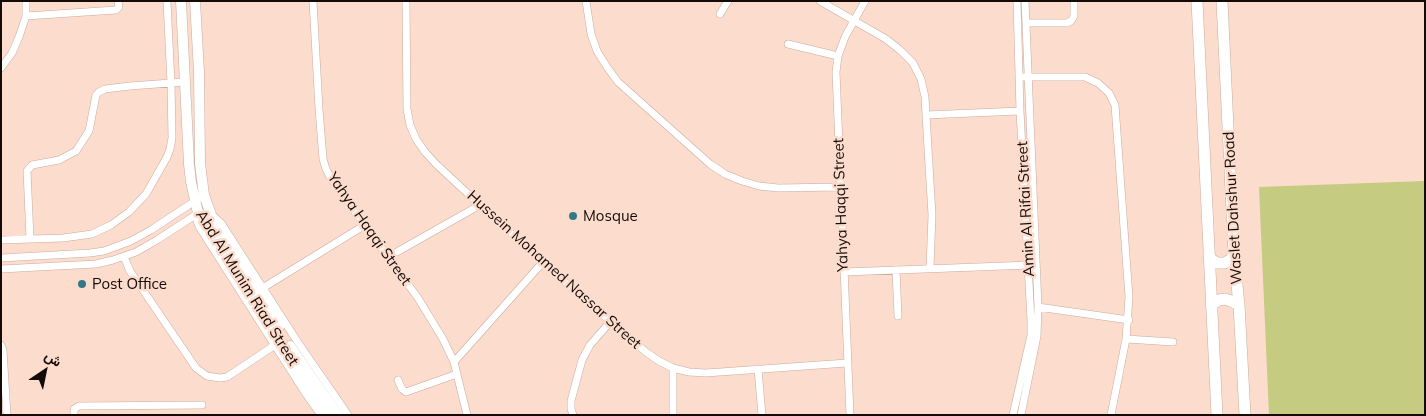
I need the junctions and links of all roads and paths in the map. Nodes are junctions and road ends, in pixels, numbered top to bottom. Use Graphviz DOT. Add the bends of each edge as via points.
graph roads {
  1 [pos="26,1"];
  2 [pos="118,1"];
  3 [pos="167,1"];
  4 [pos="181,1"];
  5 [pos="195,1"];
  6 [pos="313,1"];
  7 [pos="406,1"];
  8 [pos="586,1"];
  9 [pos="728,1"];
  10 [pos="820,1"];
  11 [pos="865,1"];
  12 [pos="1017,1"];
  13 [pos="1025,1"];
  14 [pos="1074,1"];
  15 [pos="1197,1"];
  16 [pos="1222,1"];
  17 [pos="720,14"];
  18 [pos="26,16"];
  19 [pos="854,21"];
  20 [pos="1026,23"];
  21 [pos="788,44"];
  22 [pos="838,56"];
  23 [pos="1,68"];
  24 [pos="1019,77"];
  25 [pos="1029,77"];
  26 [pos="184,82"];
  27 [pos="171,83"];
  28 [pos="1020,112"];
  29 [pos="926,115"];
  30 [pos="840,187"];
  31 [pos="204,195"];
  32 [pos="195,201"];
  33 [pos="480,205"];
  34 [pos="203,211"];
  35 [pos="365,225"];
  36 [pos="30,238"];
  37 [pos="1,240"];
  38 [pos="1234,254"];
  39 [pos="1209,255"];
  40 [pos="124,257"];
  41 [pos="388,257"];
  42 [pos="1,258"];
  43 [pos="542,262"];
  44 [pos="1032,264"];
  45 [pos="930,268"];
  46 [pos="1,269"];
  47 [pos="896,270"];
  48 [pos="844,272"];
  49 [pos="260,289"];
  50 [pos="1212,306"];
  51 [pos="1239,306"];
  52 [pos="1038,307"];
  53 [pos="898,316"];
  54 [pos="1129,320"];
  55 [pos="611,321"];
  56 [pos="1034,336"];
  57 [pos="1126,339"];
  58 [pos="1173,342"];
  59 [pos="1,345"];
  60 [pos="275,345"];
  61 [pos="454,362"];
  62 [pos="847,363"];
  63 [pos="673,368"];
  64 [pos="758,369"];
  65 [pos="457,374"];
  66 [pos="398,380"];
  67 [pos="202,405"];
  68 [pos="7,415"];
  69 [pos="74,415"];
  70 [pos="321,415"];
  71 [pos="330,415"];
  72 [pos="338,415"];
  73 [pos="348,415"];
  74 [pos="467,415"];
  75 [pos="573,415"];
  76 [pos="673,415"];
  77 [pos="762,415"];
  78 [pos="850,415"];
  79 [pos="1014,415"];
  80 [pos="1021,415"];
  81 [pos="1111,415"];
  82 [pos="1216,415"];
  83 [pos="1244,415"];
  1 -- 18 [label="street"];
  2 -- 18 [label="street" via="119,7 114,10"];
  3 -- 27 [label="street"];
  4 -- 26 [label="street, Abd Al Munim Riad Street"];
  5 -- 31 [label="street, Abd Al Munim Riad Street" via="200,164"];
  6 -- 35 [label="street, Yahya Haqqi Street" via="323,158 331,179"];
  7 -- 33 [label="street, Hussein Mohamed Nassar Street" via="410,125 426,152"];
  8 -- 30 [label="street" via="591,34 607,68 618,82 710,164 742,182 760,186"];
  9 -- 17 [label="street"];
  10 -- 19 [label="street"];
  11 -- 19 [label="street, Yahya Haqqi Street"];
  12 -- 24 [label="street, Amin Al Rifai Street"];
  13 -- 20 [label="street, Amin Al Rifai Street"];
  14 -- 20 [label="street" via="1074,16 1067,23"];
  15 -- 39 [label="main road, Waslet Dahshur Road"];
  16 -- 38 [label="main road, Waslet Dahshur Road"];
  18 -- 23 [label="street" via="12,53"];
  19 -- 22 [label="street, Yahya Haqqi Street"];
  19 -- 29 [label="street" via="886,39 912,63 921,79"];
  20 -- 25 [label="street, Amin Al Rifai Street"];
  21 -- 22 [label="street"];
  22 -- 30 [label="street, Yahya Haqqi Street"];
  24 -- 25 [label="street"];
  24 -- 28 [label="street, Amin Al Rifai Street"];
  25 -- 44 [label="street, Amin Al Rifai Street"];
  25 -- 54 [label="street" via="1085,77 1109,93 1115,106"];
  26 -- 27 [label="street"];
  26 -- 32 [label="street, Abd Al Munim Riad Street" via="189,164"];
  27 -- 36 [label="street" via="170,149 146,194 111,226 92,234"];
  27 -- 36 [label="street" via="101,90 96,95 89,131 76,151 59,160 29,168"];
  28 -- 29 [label="street"];
  28 -- 44 [label="street, Amin Al Rifai Street"];
  29 -- 45 [label="street" via="932,215"];
  30 -- 48 [label="street, Yahya Haqqi Street"];
  31 -- 32 [label="street"];
  31 -- 34 [label="street, Abd Al Munim Riad Street"];
  32 -- 34 [label="street, Abd Al Munim Riad Street"];
  32 -- 42 [label="street" via="131,241 104,251"];
  33 -- 41 [label="street"];
  33 -- 43 [label="street, Hussein Mohamed Nassar Street"];
  34 -- 40 [label="street"];
  34 -- 49 [label="street, Abd Al Munim Riad Street"];
  34 -- 60 [label="street" via="197,217 198,225"];
  34 -- 71 [label="street, Abd Al Munim Riad Street" via="212,236"];
  35 -- 41 [label="street, Yahya Haqqi Street"];
  35 -- 49 [label="street"];
  36 -- 37 [label="street"];
  38 -- 39 [label="main road" via="1225,263 1217,263"];
  38 -- 51 [label="main road, Waslet Dahshur Road"];
  39 -- 50 [label="main road, Waslet Dahshur Road"];
  40 -- 46 [label="street" via="96,264"];
  40 -- 60 [label="street" via="130,271 196,368 207,376 227,376"];
  41 -- 61 [label="street, Yahya Haqqi Street" via="430,318"];
  43 -- 55 [label="street, Hussein Mohamed Nassar Street"];
  43 -- 61 [label="street"];
  44 -- 45 [label="street"];
  44 -- 52 [label="street, Amin Al Rifai Street"];
  44 -- 56 [label="street, Amin Al Rifai Street"];
  45 -- 47 [label="street"];
  47 -- 48 [label="street"];
  47 -- 53 [label="street"];
  48 -- 62 [label="street, Yahya Haqqi Street"];
  49 -- 72 [label="street, Abd Al Munim Riad Street" via="291,347"];
  49 -- 73 [label="street"];
  50 -- 51 [label="main road" via="1225,299"];
  50 -- 82 [label="main road, Waslet Dahshur Road"];
  51 -- 83 [label="main road, Waslet Dahshur Road"];
  52 -- 54 [label="street"];
  52 -- 56 [label="street, Amin Al Rifai Street"];
  54 -- 57 [label="street"];
  55 -- 63 [label="street, Hussein Mohamed Nassar Street" via="646,352"];
  55 -- 75 [label="street" via="590,345 582,360 571,401"];
  56 -- 79 [label="street, Amin Al Rifai Street"];
  56 -- 80 [label="street, Amin Al Rifai Street"];
  57 -- 58 [label="street"];
  57 -- 81 [label="street"];
  59 -- 68 [label="street"];
  60 -- 70 [label="street"];
  61 -- 65 [label="street, Yahya Haqqi Street"];
  62 -- 64 [label="street, Hussein Mohamed Nassar Street"];
  62 -- 78 [label="street, Yahya Haqqi Street"];
  63 -- 64 [label="street, Hussein Mohamed Nassar Street" via="706,373"];
  63 -- 76 [label="street"];
  64 -- 77 [label="street"];
  65 -- 66 [label="street" via="408,392 403,391"];
  65 -- 74 [label="street, Yahya Haqqi Street"];
  67 -- 69 [label="street" via="79,406"];
}
